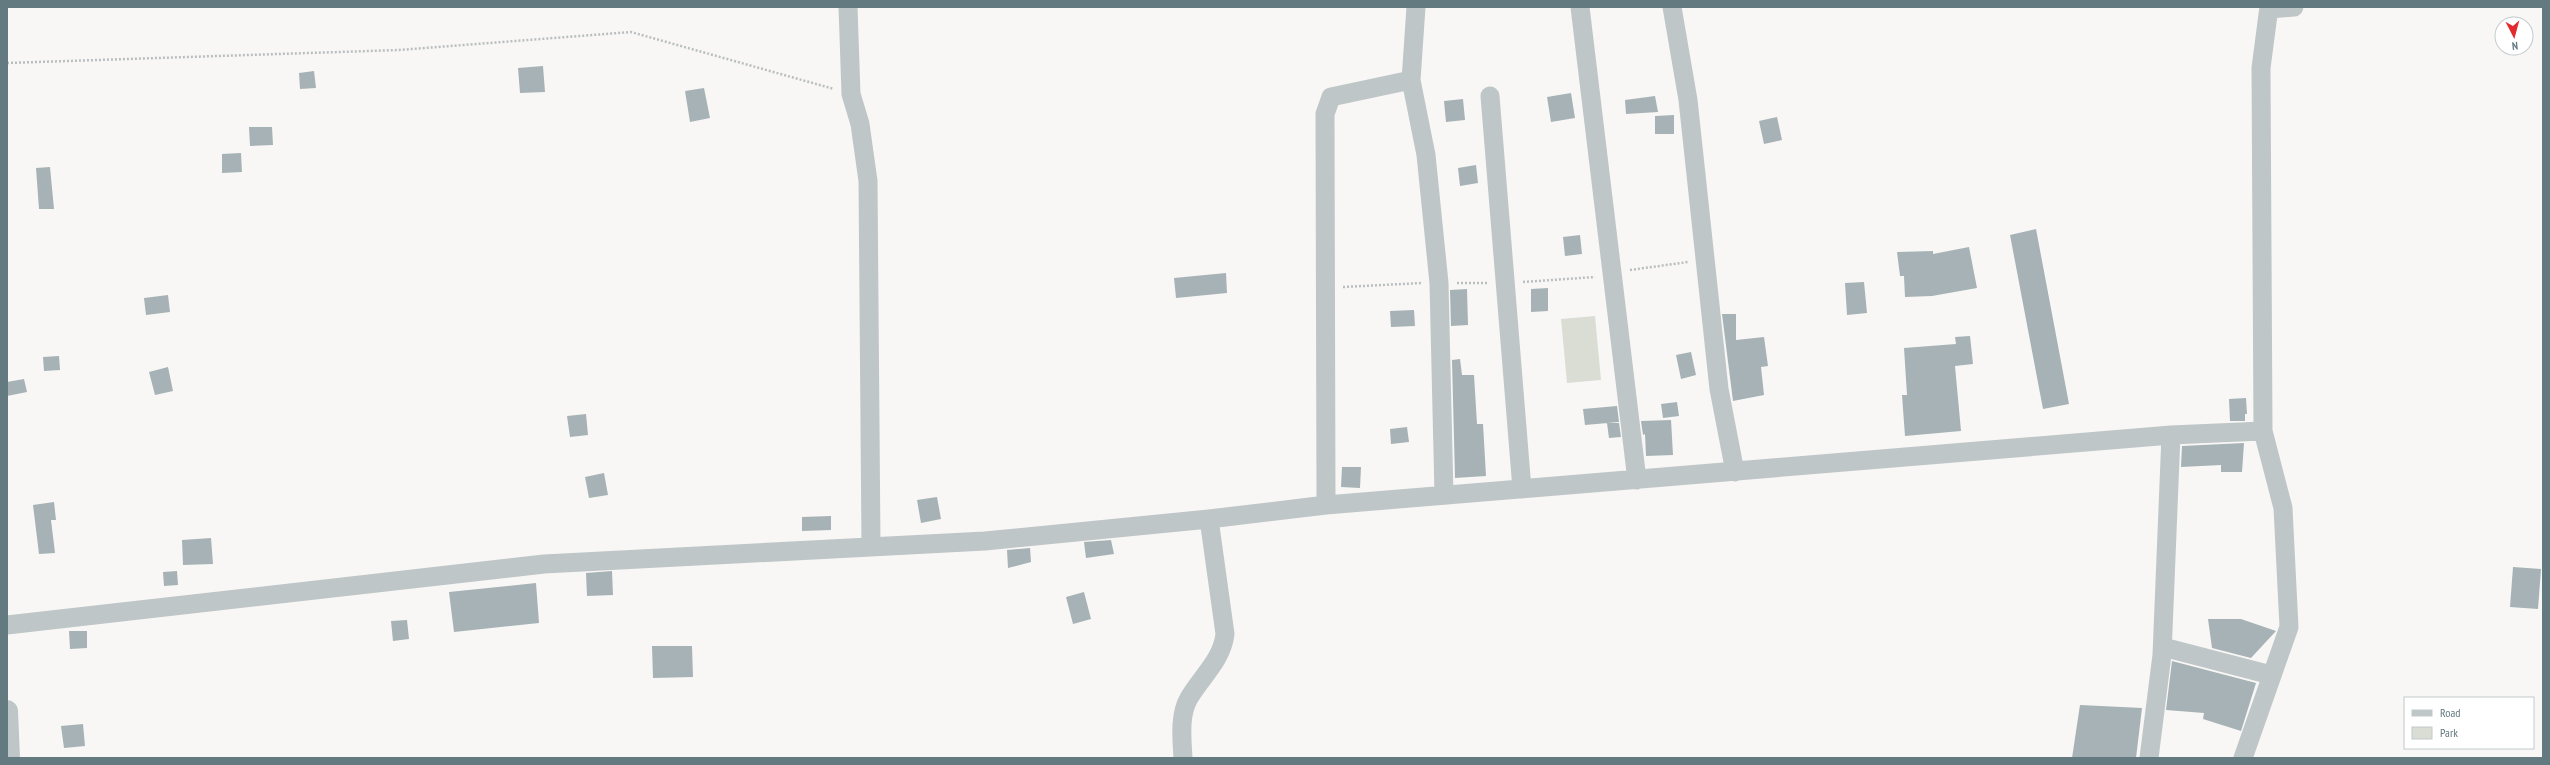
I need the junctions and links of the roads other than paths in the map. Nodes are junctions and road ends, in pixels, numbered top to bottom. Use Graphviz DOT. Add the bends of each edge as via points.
graph roads {
  1 [pos="848,7"];
  2 [pos="1416,7"];
  3 [pos="1580,7"];
  4 [pos="1672,7"];
  5 [pos="2294,7"];
  6 [pos="2269,8"];
  7 [pos="1411,80"];
  8 [pos="1490,96"];
  9 [pos="2263,431"];
  10 [pos="2171,435"];
  11 [pos="1735,472"];
  12 [pos="1637,480"];
  13 [pos="1522,489"];
  14 [pos="1444,495"];
  15 [pos="1326,504"];
  16 [pos="1209,519"];
  17 [pos="871,546"];
  18 [pos="7,625"];
  19 [pos="2163,647"];
  20 [pos="2272,675"];
  21 [pos="7,712"];
  22 [pos="10,758"];
  23 [pos="1182,758"];
  24 [pos="2149,758"];
  25 [pos="2243,758"];
  1 -- 17 [label="street" via="851,94 861,131 868,181"];
  2 -- 7 [label="street"];
  3 -- 12 [label="street"];
  4 -- 11 [label="street" via="1688,100 1719,389"];
  5 -- 6 [label="street"];
  6 -- 9 [label="street" via="2261,68"];
  7 -- 14 [label="street" via="1426,155 1439,283"];
  7 -- 15 [label="street" via="1331,97 1325,114"];
  8 -- 13 [label="street"];
  9 -- 10 [label="street"];
  9 -- 20 [label="street" via="2283,508 2289,627"];
  10 -- 11 [label="street"];
  10 -- 19 [label="street"];
  11 -- 12 [label="street"];
  12 -- 13 [label="street"];
  13 -- 14 [label="street"];
  14 -- 15 [label="street"];
  15 -- 16 [label="street"];
  16 -- 17 [label="street" via="985,541"];
  16 -- 23 [label="street" via="1226,634 1224,646 1218,657 1188,699 1181,730"];
  17 -- 18 [label="street" via="544,564"];
  19 -- 20 [label="street"];
  19 -- 24 [label="street"];
  20 -- 25 [label="street"];
  21 -- 22 [label="street"];
}
